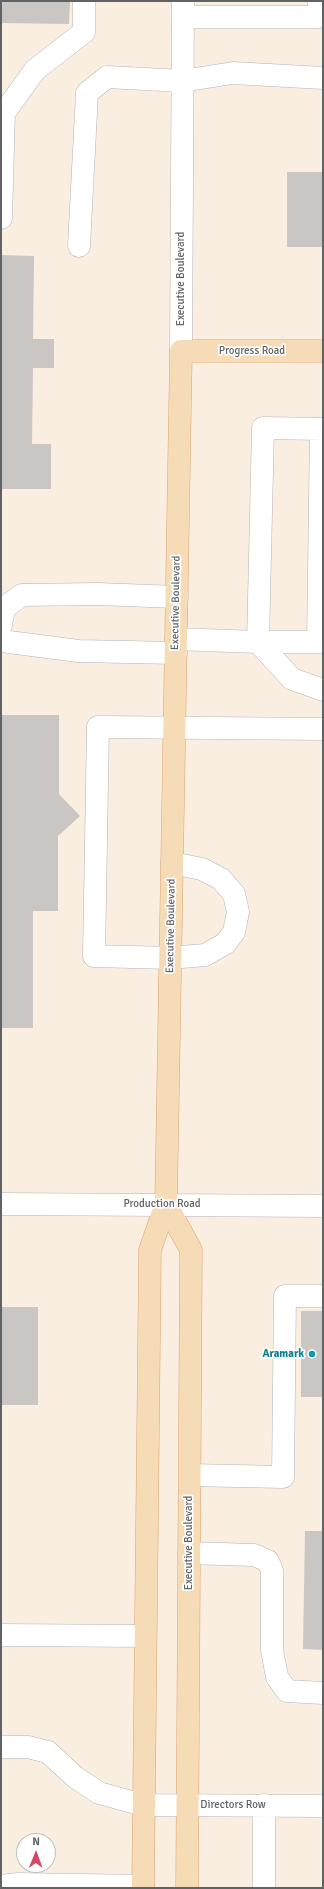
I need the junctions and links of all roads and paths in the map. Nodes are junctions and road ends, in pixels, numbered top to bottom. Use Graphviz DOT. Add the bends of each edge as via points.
graph roads {
  1 [pos="84,1"];
  2 [pos="183,9"];
  3 [pos="320,11"];
  4 [pos="323,78"];
  5 [pos="182,81"];
  6 [pos="1,218"];
  7 [pos="79,246"];
  8 [pos="181,351"];
  9 [pos="323,351"];
  10 [pos="322,429"];
  11 [pos="177,597"];
  12 [pos="1,625"];
  13 [pos="1,640"];
  14 [pos="258,642"];
  15 [pos="321,642"];
  16 [pos="176,646"];
  17 [pos="323,690"];
  18 [pos="174,726"];
  19 [pos="323,729"];
  20 [pos="172,863"];
  21 [pos="170,958"];
  22 [pos="1,1204"];
  23 [pos="166,1204"];
  24 [pos="323,1206"];
  25 [pos="323,1296"];
  26 [pos="190,1475"];
  27 [pos="189,1553"];
  28 [pos="1,1635"];
  29 [pos="145,1636"];
  30 [pos="323,1693"];
  31 [pos="1,1747"];
  32 [pos="143,1805"];
  33 [pos="188,1805"];
  34 [pos="264,1805"];
  35 [pos="323,1806"];
  36 [pos="1,1886"];
  37 [pos="73,1887"];
  38 [pos="143,1887"];
  39 [pos="187,1888"];
  40 [pos="264,1888"];
  1 -- 6 [label="street" via="84,32 35,70 4,113"];
  2 -- 3 [label="street"];
  2 -- 5 [label="street, Executive Boulevard"];
  4 -- 5 [label="street" via="233,74"];
  5 -- 7 [label="street" via="107,77 87,94"];
  5 -- 8 [label="street, Executive Boulevard"];
  8 -- 9 [label="main road, Progress Road"];
  8 -- 11 [label="main road, Executive Boulevard"];
  10 -- 14 [label="street" via="263,428"];
  10 -- 15 [label="street"];
  11 -- 12 [label="street" via="22,595 4,608"];
  11 -- 16 [label="main road, Executive Boulevard"];
  13 -- 16 [label="street" via="78,651"];
  14 -- 15 [label="street"];
  14 -- 16 [label="street"];
  14 -- 17 [label="street" via="292,679"];
  16 -- 18 [label="main road, Executive Boulevard"];
  18 -- 19 [label="street"];
  18 -- 20 [label="main road, Executive Boulevard"];
  18 -- 21 [label="street" via="98,727 94,956"];
  20 -- 21 [label="main road, Executive Boulevard"];
  20 -- 21 [label="street" via="202,869 221,879 234,894 238,912 234,932 226,943 205,955"];
  21 -- 23 [label="main road, Executive Boulevard"];
  22 -- 23 [label="street, Production Road"];
  23 -- 24 [label="street, Production Road"];
  23 -- 26 [label="main road, Executive Boulevard" via="191,1250"];
  23 -- 29 [label="main road, Executive Boulevard" via="150,1250"];
  25 -- 26 [label="street" via="286,1296 283,1477"];
  26 -- 27 [label="main road, Executive Boulevard"];
  27 -- 30 [label="street" via="254,1555 268,1561 272,1571 272,1650 277,1677 287,1691"];
  27 -- 33 [label="main road, Executive Boulevard"];
  28 -- 29 [label="street"];
  29 -- 32 [label="main road, Executive Boulevard"];
  31 -- 32 [label="street, Directors Row" via="28,1747 48,1752 75,1777 99,1793"];
  32 -- 33 [label="street, Directors Row"];
  32 -- 38 [label="main road, Executive Boulevard"];
  33 -- 34 [label="street, Directors Row"];
  33 -- 39 [label="main road, Executive Boulevard"];
  34 -- 35 [label="street, Directors Row"];
  34 -- 40 [label="street"];
  36 -- 37 [label="street"];
  37 -- 38 [label="street"];
}
